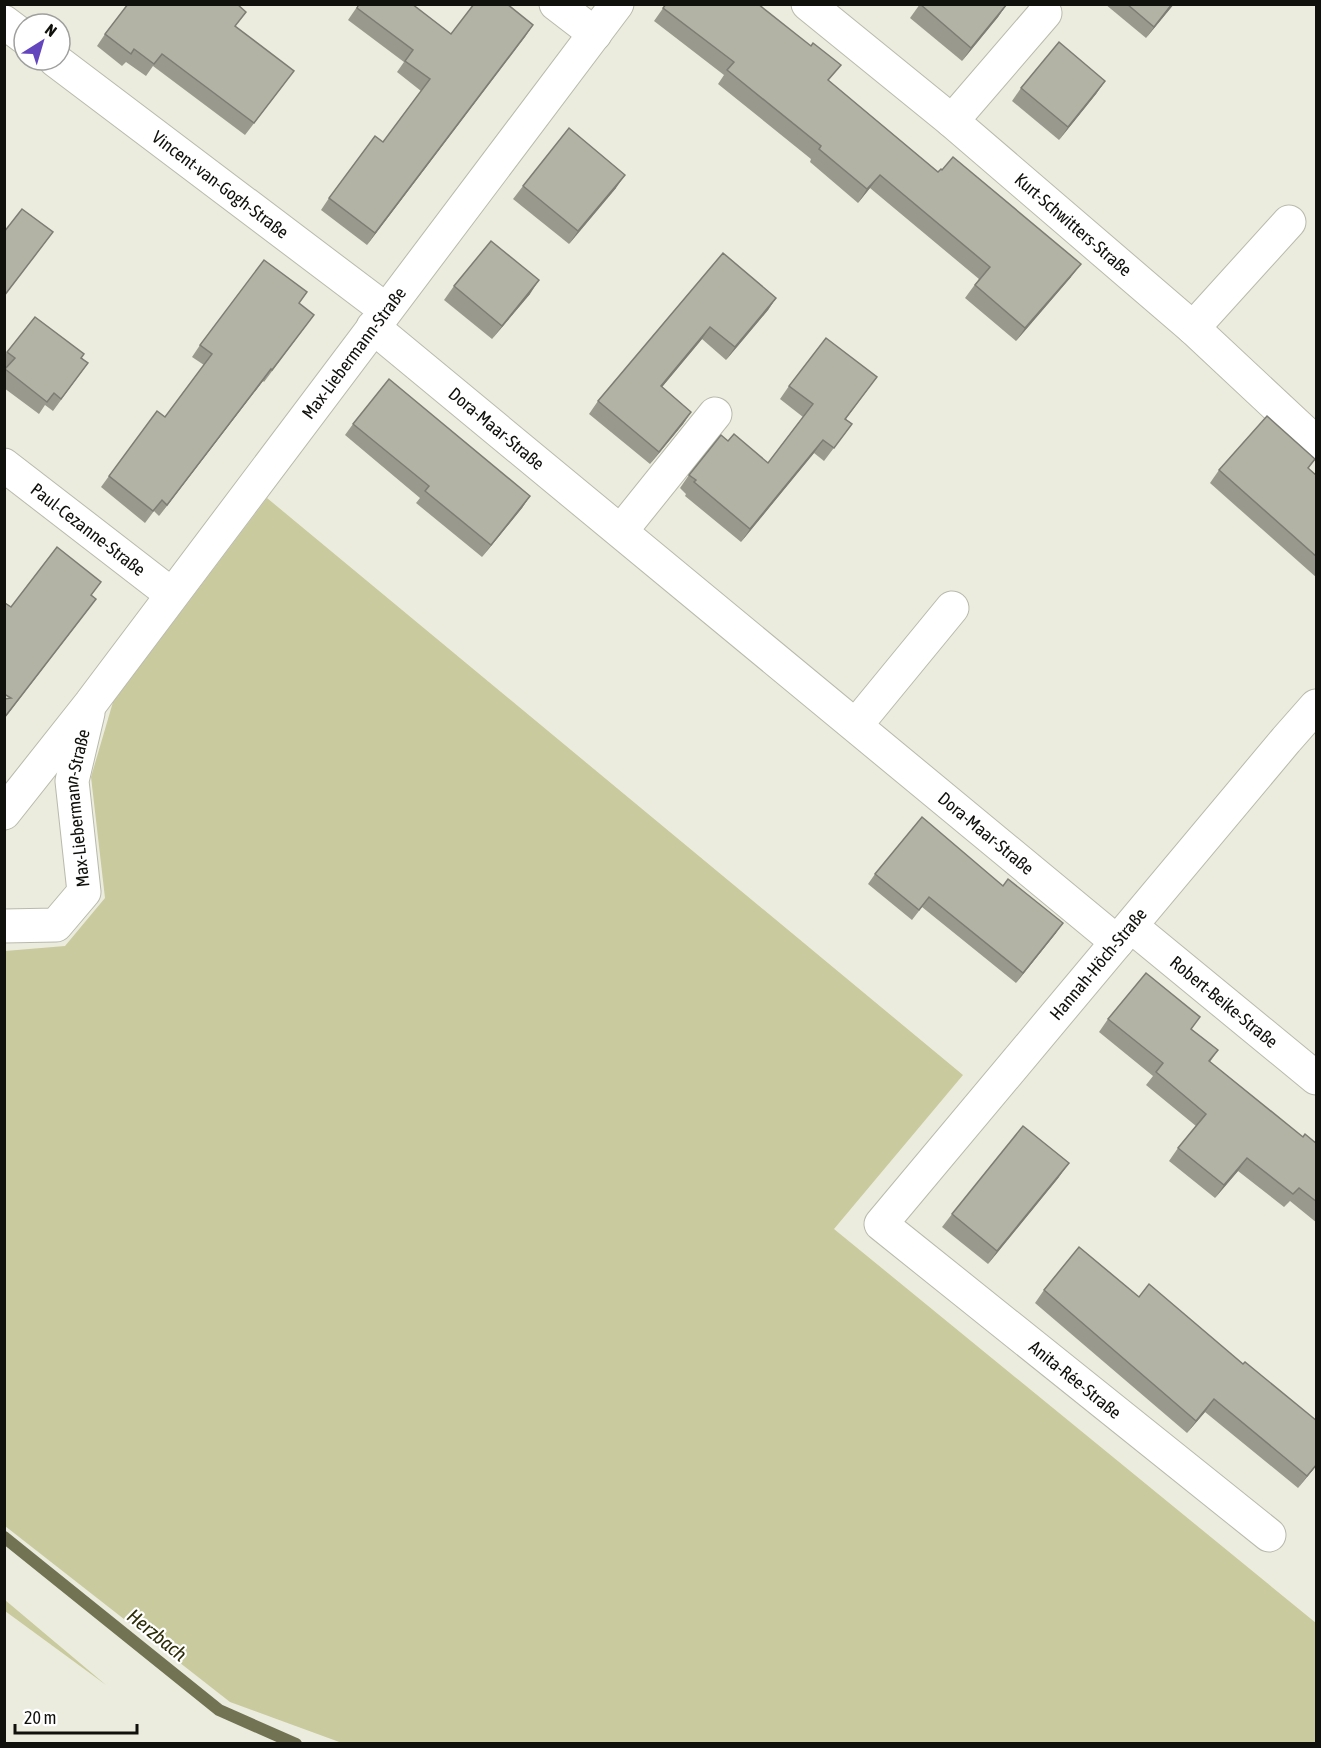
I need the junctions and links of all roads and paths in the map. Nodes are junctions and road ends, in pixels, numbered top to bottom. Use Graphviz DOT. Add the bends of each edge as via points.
graph roads {
  1 [pos="556,4"];
  2 [pos="617,4"];
  3 [pos="808,4"];
  4 [pos="1045,13"];
  5 [pos="595,33"];
  6 [pos="70,72"];
  7 [pos="952,121"];
  8 [pos="1289,222"];
  9 [pos="380,318"];
  10 [pos="1193,328"];
  11 [pos="715,414"];
  12 [pos="1317,443"];
  13 [pos="4,465"];
  14 [pos="621,531"];
  15 [pos="171,594"];
  16 [pos="952,608"];
  17 [pos="91,703"];
  18 [pos="1317,706"];
  19 [pos="856,725"];
  20 [pos="4,813"];
  21 [pos="4,926"];
  22 [pos="1124,934"];
  23 [pos="1317,1078"];
  24 [pos="881,1224"];
  25 [pos="1269,1535"];
  1 -- 5 [label="street"];
  2 -- 5 [label="street, Max-Liebermann-Straße"];
  3 -- 7 [label="street, Kurt-Schwitters-Straße"];
  4 -- 7 [label="street"];
  5 -- 9 [label="street, Max-Liebermann-Straße"];
  6 -- 9 [label="street, Vincent-van-Gogh-Straße"];
  7 -- 10 [label="street, Kurt-Schwitters-Straße"];
  8 -- 10 [label="street"];
  9 -- 14 [label="street, Dora-Maar-Straße"];
  9 -- 15 [label="street, Max-Liebermann-Straße"];
  10 -- 12 [label="street, Kurt-Schwitters-Straße"];
  11 -- 14 [label="street"];
  13 -- 15 [label="street, Paul-Cezanne-Straße"];
  14 -- 19 [label="street, Dora-Maar-Straße"];
  15 -- 17 [label="street, Max-Liebermann-Straße"];
  16 -- 19 [label="street"];
  17 -- 20 [label="street, Max-Liebermann-Straße"];
  17 -- 21 [label="street, Max-Liebermann-Straße" via="72,781 84,892 56,925"];
  18 -- 22 [label="street, Hannah-Höch-Straße"];
  19 -- 22 [label="street, Dora-Maar-Straße"];
  22 -- 23 [label="street, Robert-Beike-Straße"];
  22 -- 24 [label="street, Hannah-Höch-Straße"];
  24 -- 25 [label="street, Anita-Rée-Straße"];
}
